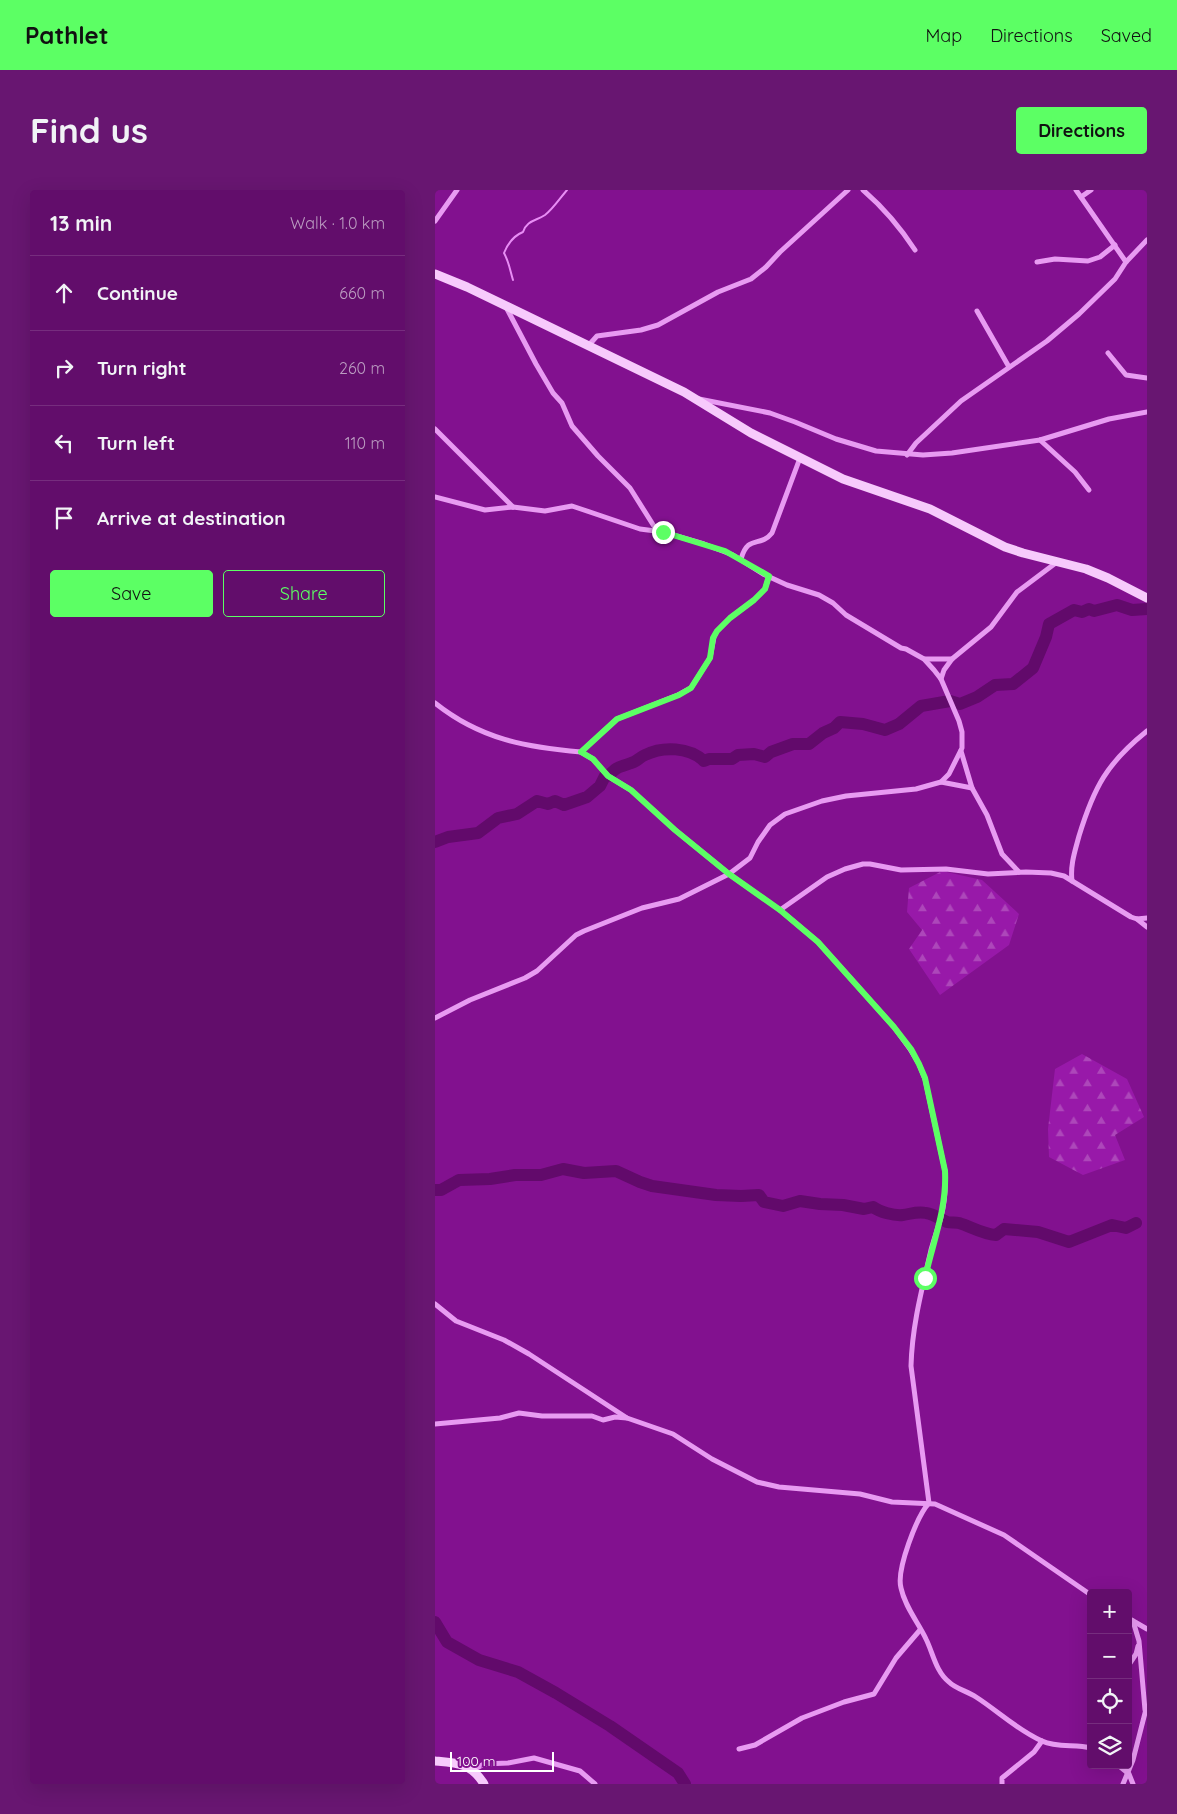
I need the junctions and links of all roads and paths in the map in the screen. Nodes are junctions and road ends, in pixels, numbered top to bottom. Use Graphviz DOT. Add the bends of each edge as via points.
graph roads {
  1 [pos="457,190"];
  2 [pos="848,190"];
  3 [pos="863,190"];
  4 [pos="1076,190"];
  5 [pos="1091,190"];
  6 [pos="1081,197"];
  7 [pos="435,221"];
  8 [pos="1147,240"];
  9 [pos="1115,245"];
  10 [pos="915,250"];
  11 [pos="1037,262"];
  12 [pos="1126,262"];
  13 [pos="435,274"];
  14 [pos="505,307"];
  15 [pos="977,311"];
  16 [pos="588,346"];
  17 [pos="1108,353"];
  18 [pos="1009,367"];
  19 [pos="1147,378"];
  20 [pos="693,398"];
  21 [pos="1147,412"];
  22 [pos="435,429"];
  23 [pos="1040,440"];
  24 [pos="907,455"];
  25 [pos="800,458"];
  26 [pos="1089,490"];
  27 [pos="435,497"];
  28 [pos="513,507"];
  29 [pos="657,531"];
  30 [pos="741,559"];
  31 [pos="1057,562"];
  32 [pos="769,576"];
  33 [pos="1147,598"];
  34 [pos="924,659"];
  35 [pos="952,660"];
  36 [pos="941,680"];
  37 [pos="435,703"];
  38 [pos="1147,731"];
  39 [pos="961,750"];
  40 [pos="581,752"];
  41 [pos="941,782"];
  42 [pos="972,788"];
  43 [pos="1019,872"];
  44 [pos="729,874"];
  45 [pos="1072,881"];
  46 [pos="780,910"];
  47 [pos="1147,918"];
  48 [pos="1137,920"];
  49 [pos="1147,927"];
  50 [pos="435,1018"];
  51 [pos="435,1304"];
  52 [pos="627,1418"];
  53 [pos="435,1424"];
  54 [pos="929,1503"];
  55 [pos="1087,1592"];
  56 [pos="1132,1621"];
  57 [pos="1132,1623"];
  58 [pos="1147,1629"];
  59 [pos="920,1630"];
  60 [pos="1139,1642"];
  61 [pos="1132,1660"];
  62 [pos="1146,1708"];
  63 [pos="1042,1741"];
  64 [pos="1087,1746"];
  65 [pos="739,1749"];
  66 [pos="435,1760"];
  67 [pos="1123,1769"];
  68 [pos="473,1770"];
  69 [pos="1129,1774"];
  70 [pos="1133,1782"];
  71 [pos="484,1784"];
  72 [pos="595,1784"];
  73 [pos="1002,1784"];
  74 [pos="1123,1784"];
  75 [pos="1138,1784"];
  1 -- 7 [label="street"];
  2 -- 16 [label="street" via="751,279 717,292 658,325 597,336"];
  3 -- 10 [label="street" via="899,225"];
  4 -- 6 [label="street"];
  5 -- 6 [label="street"];
  6 -- 9 [label="street"];
  8 -- 12 [label="street"];
  9 -- 11 [label="street" via="1100,257 1088,261 1055,259"];
  9 -- 12 [label="street"];
  12 -- 18 [label="street" via="1115,279 1079,314 1047,342"];
  13 -- 14 [label="street"];
  14 -- 16 [label="street"];
  14 -- 29 [label="street" via="572,426 630,488"];
  15 -- 18 [label="street"];
  16 -- 20 [label="street"];
  17 -- 19 [label="street" via="1126,375"];
  18 -- 24 [label="street" via="961,401"];
  20 -- 24 [label="street" via="770,413 836,439 876,451"];
  20 -- 25 [label="street"];
  21 -- 23 [label="street" via="1109,419"];
  22 -- 28 [label="street"];
  23 -- 24 [label="street" via="952,453"];
  23 -- 26 [label="street" via="1075,472"];
  25 -- 30 [label="street" via="772,533 764,540 747,544"];
  25 -- 31 [label="street" via="855,484 930,509 1005,546"];
  27 -- 28 [label="street" via="485,510"];
  28 -- 29 [label="street" via="545,511 572,506 641,529"];
  29 -- 30 [label="street" via="704,544"];
  30 -- 32 [label="street"];
  31 -- 33 [label="street" via="1087,569"];
  31 -- 35 [label="street" via="1017,592 991,627"];
  32 -- 34 [label="street" via="819,595 845,615"];
  32 -- 40 [label="street" via="765,589 717,631 710,658 691,688 617,719"];
  34 -- 35 [label="street"];
  34 -- 36 [label="street"];
  35 -- 36 [label="street"];
  36 -- 39 [label="street" via="959,721"];
  37 -- 40 [label="street" via="470,727 501,740"];
  38 -- 45 [label="street" via="1117,757 1097,786 1073,855"];
  39 -- 41 [label="street" via="949,774"];
  39 -- 42 [label="street"];
  40 -- 44 [label="street"];
  41 -- 42 [label="street"];
  41 -- 44 [label="street" via="916,789 846,796 785,814 770,825 750,858"];
  42 -- 43 [label="street" via="1002,854"];
  43 -- 45 [label="street" via="1051,873"];
  43 -- 46 [label="street" via="901,870 863,864 827,878"];
  44 -- 46 [label="street"];
  44 -- 50 [label="street" via="679,899 642,908 584,931 537,971"];
  45 -- 48 [label="street"];
  46 -- 54 [label="street" via="830,954 894,1027 911,1049 925,1078 945,1183 941,1218 915,1316 911,1366"];
  47 -- 48 [label="street"];
  48 -- 49 [label="street"];
  51 -- 52 [label="street" via="456,1321 529,1354"];
  52 -- 53 [label="street" via="603,1420 592,1416 519,1413"];
  52 -- 54 [label="street" via="673,1434 733,1470 768,1485 860,1494 892,1502"];
  54 -- 55 [label="street" via="1004,1535"];
  54 -- 59 [label="street" via="914,1530 900,1578 903,1594"];
  56 -- 58 [label="street"];
  57 -- 60 [label="street"];
  59 -- 63 [label="street" via="949,1682"];
  59 -- 65 [label="street" via="896,1658 874,1694 802,1718 755,1744"];
  60 -- 61 [label="street"];
  60 -- 62 [label="street"];
  62 -- 69 [label="street"];
  63 -- 64 [label="street"];
  63 -- 73 [label="street" via="1034,1752 1002,1778"];
  66 -- 68 [label="street" via="457,1763"];
  67 -- 69 [label="street"];
  68 -- 71 [label="street"];
  68 -- 72 [label="street" via="484,1764 534,1758 580,1771"];
  69 -- 70 [label="street"];
  69 -- 74 [label="street"];
  70 -- 75 [label="street"];
}
